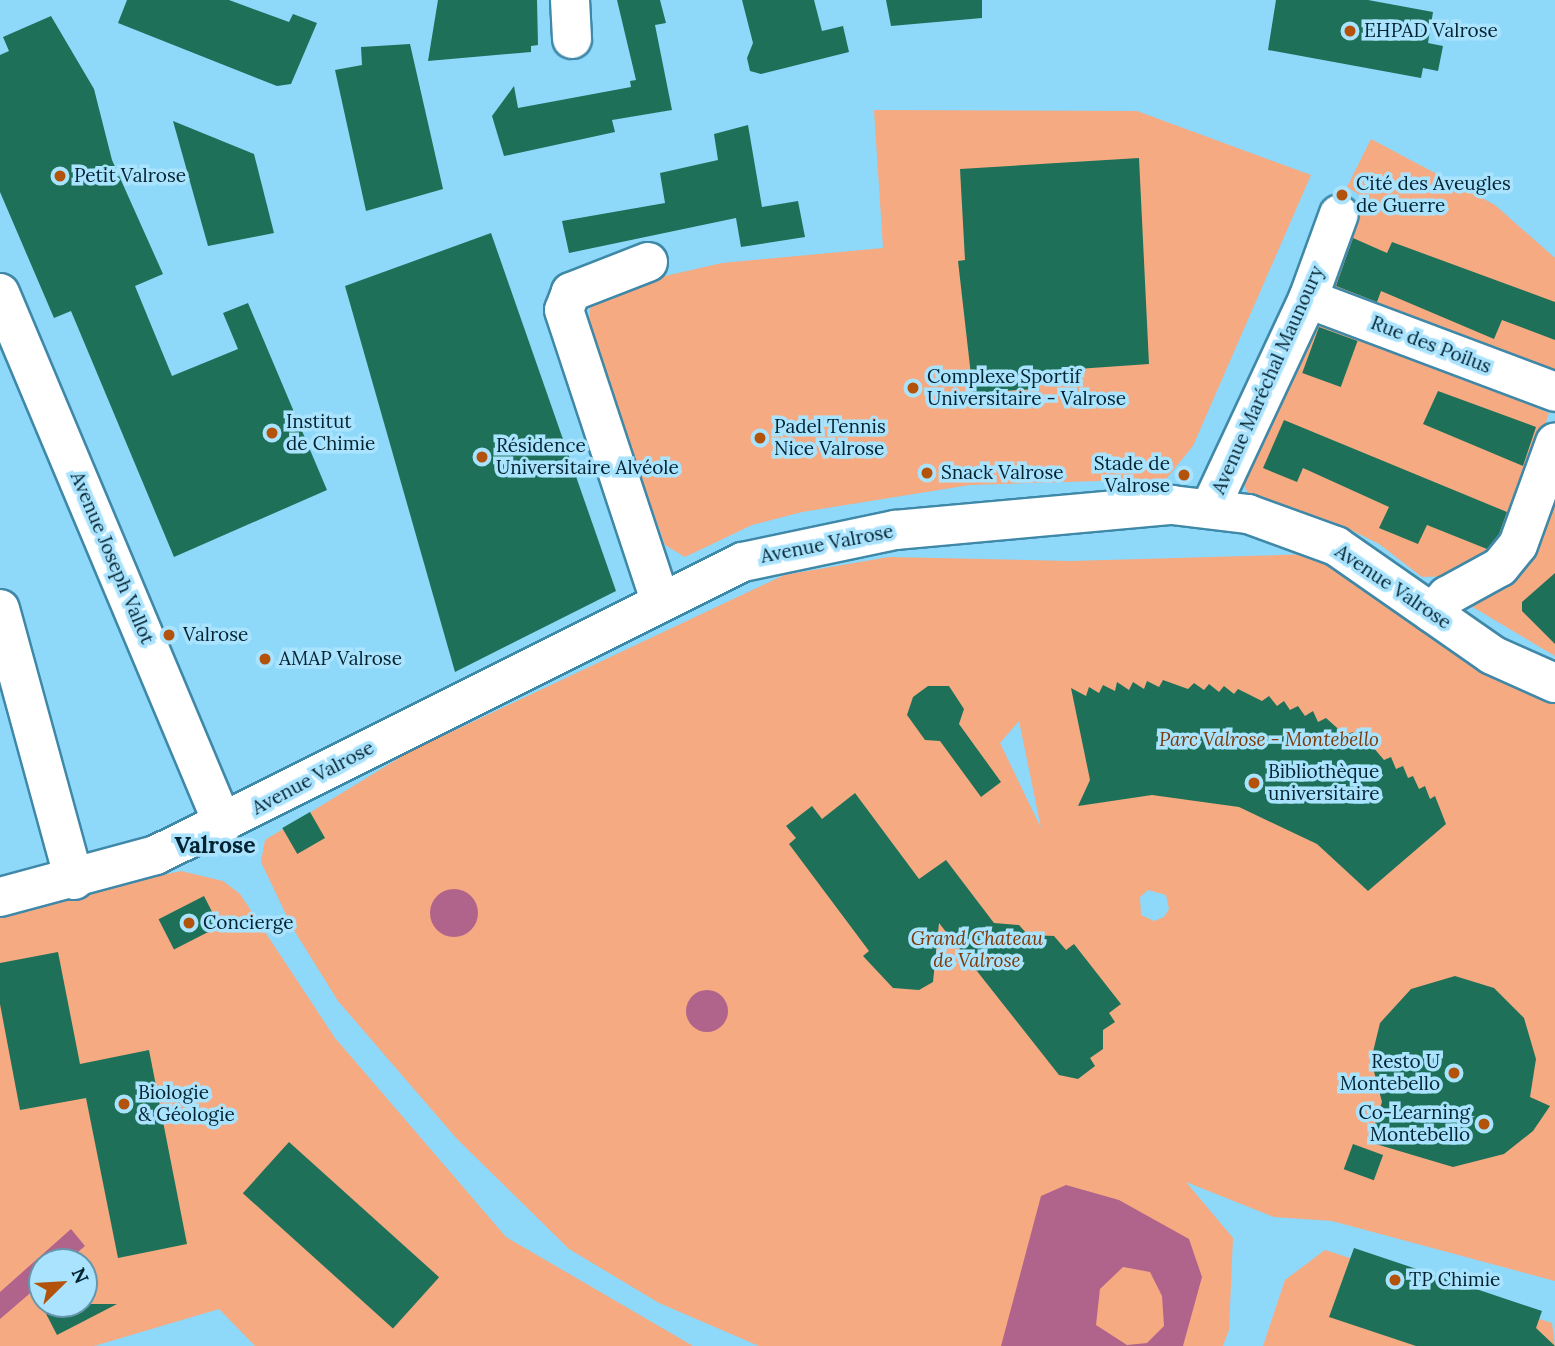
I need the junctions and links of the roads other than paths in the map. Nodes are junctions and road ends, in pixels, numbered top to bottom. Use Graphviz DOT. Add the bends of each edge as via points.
graph roads {
  1 [pos="570,0"];
  2 [pos="572,39"];
  3 [pos="1339,214"];
  4 [pos="648,261"];
  5 [pos="0,293"];
  6 [pos="1308,299"];
  7 [pos="1555,392"];
  8 [pos="1555,443"];
  9 [pos="1211,506"];
  10 [pos="660,601"];
  11 [pos="0,609"];
  12 [pos="1432,613"];
  13 [pos="1555,683"];
  14 [pos="223,824"];
  15 [pos="74,880"];
  16 [pos="0,897"];
  1 -- 2 [label="street"];
  3 -- 6 [label="street, Avenue Maréchal Maunoury"];
  4 -- 10 [label="street" via="571,292 564,310"];
  5 -- 14 [label="street, Avenue Joseph Vallot"];
  6 -- 7 [label="street, Rue des Poilus"];
  6 -- 9 [label="street, Avenue Maréchal Maunoury"];
  8 -- 12 [label="street" via="1518,545 1500,567 1447,596"];
  9 -- 10 [label="street, Avenue Valrose" via="895,530 818,542 743,562"];
  9 -- 12 [label="street, Avenue Valrose" via="1336,547"];
  10 -- 14 [label="street, Avenue Valrose"];
  11 -- 15 [label="street"];
  12 -- 13 [label="street, Avenue Valrose" via="1516,669"];
  14 -- 15 [label="street, Avenue Valrose" via="156,855"];
  15 -- 16 [label="street, Avenue Valrose"];
}
